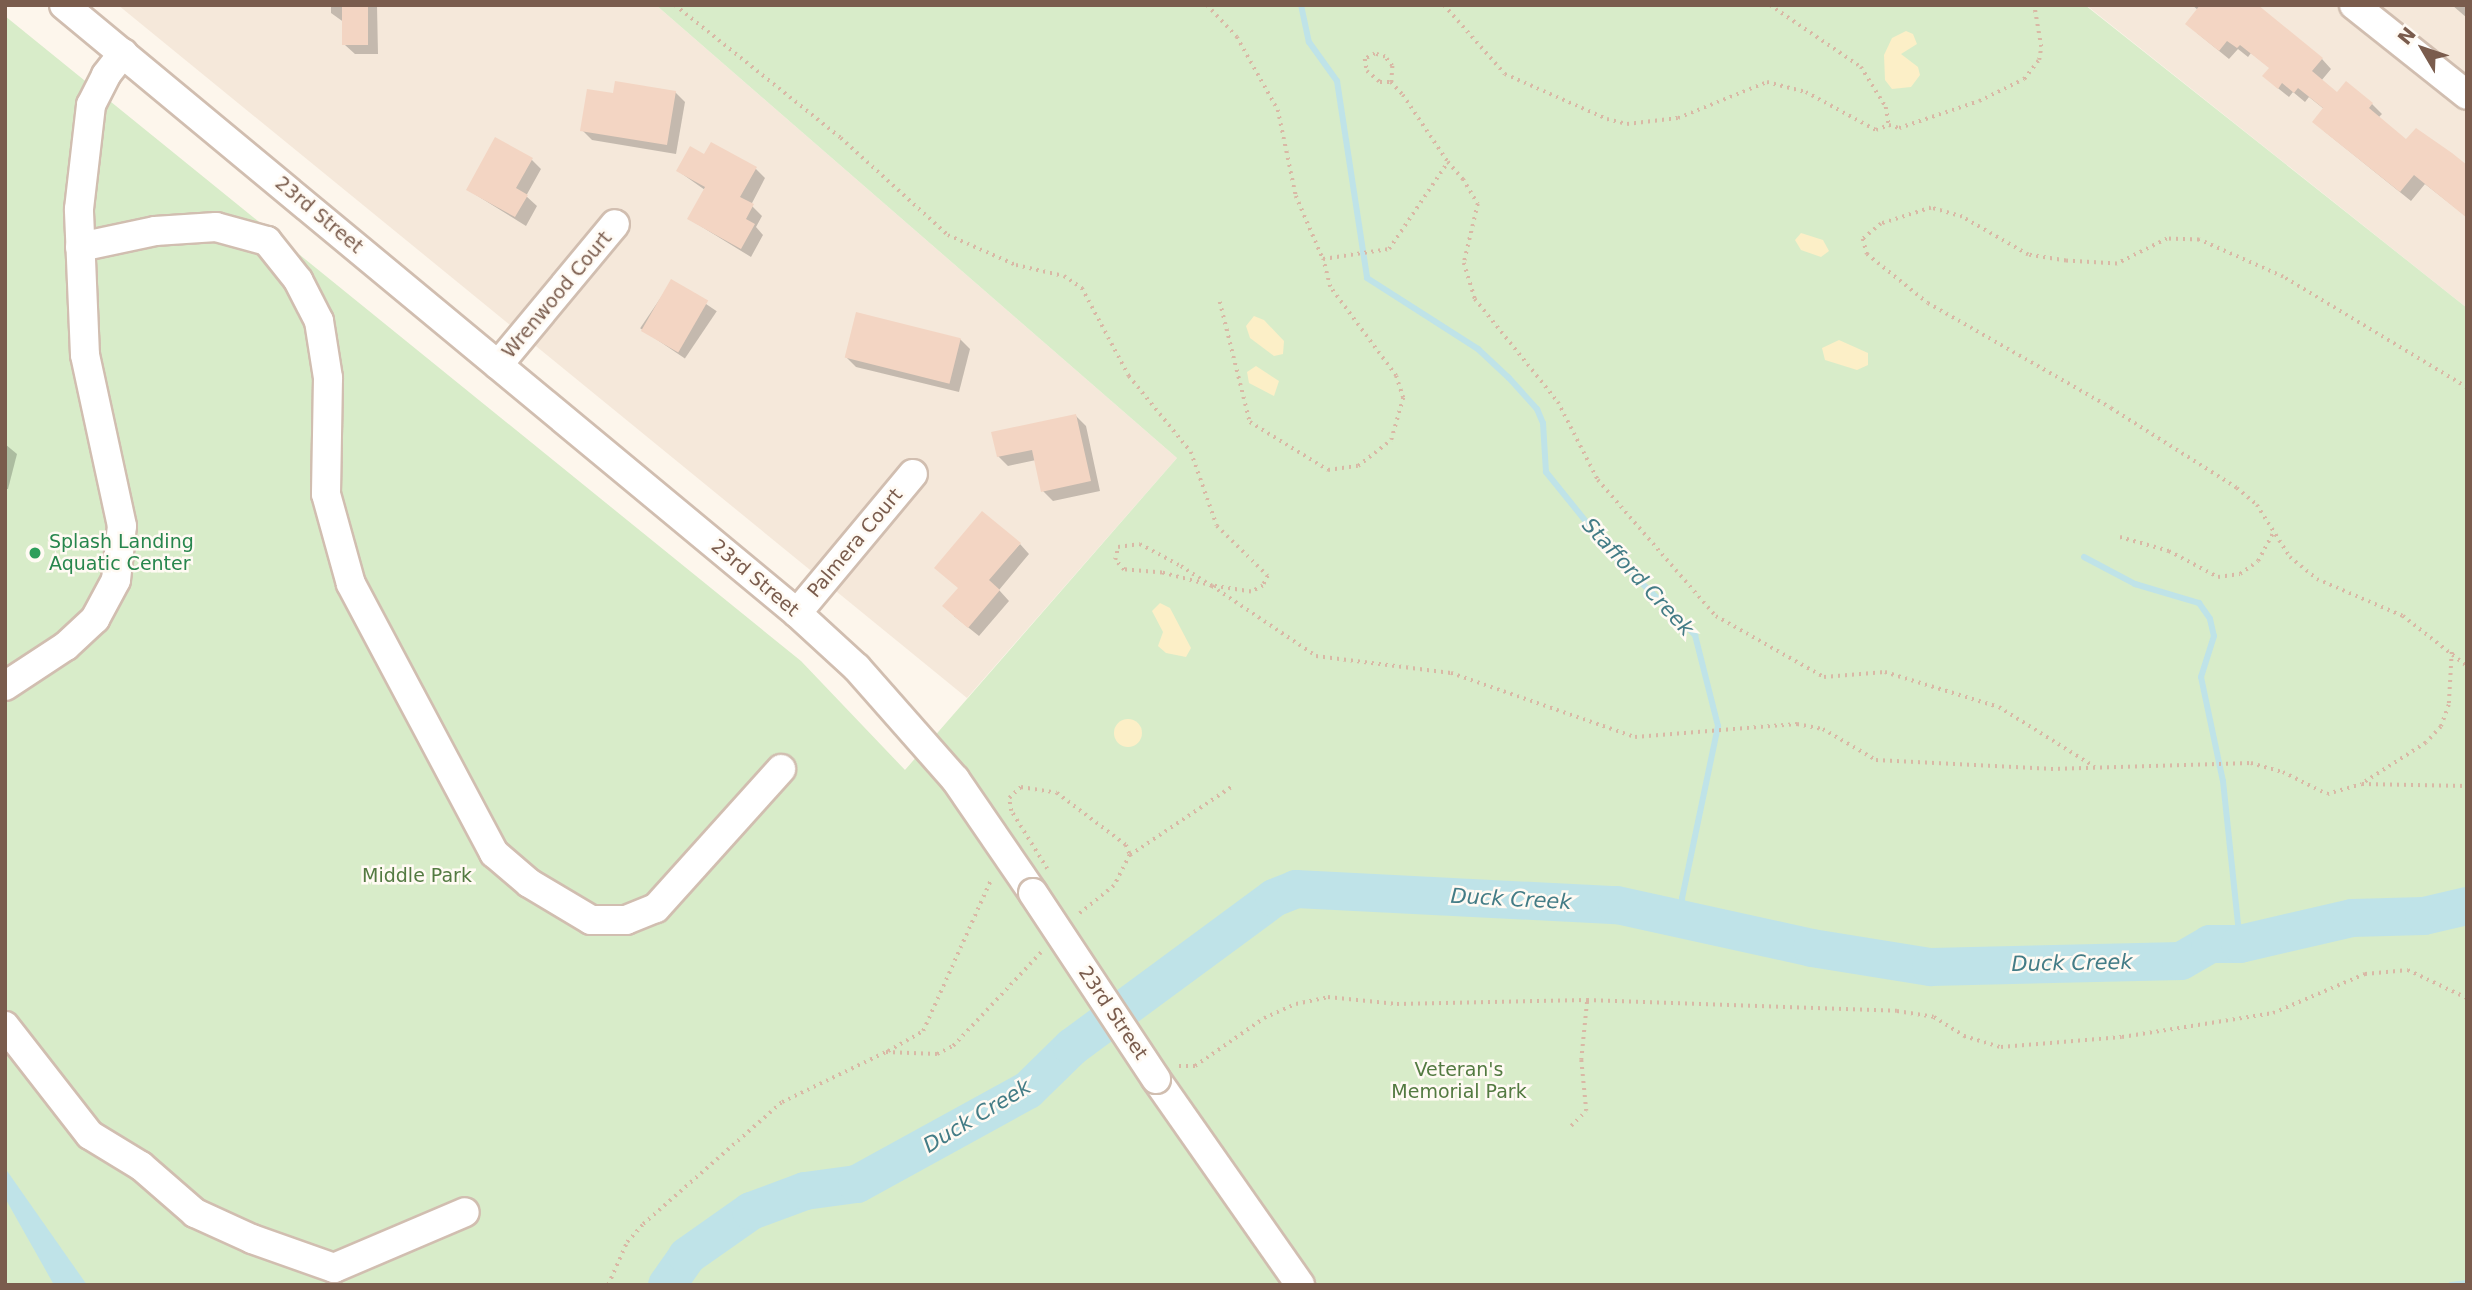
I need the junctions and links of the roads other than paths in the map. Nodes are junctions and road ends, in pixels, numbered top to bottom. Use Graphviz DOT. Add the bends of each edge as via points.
graph roads {
  1 [pos="64,5"];
  2 [pos="2354,5"];
  3 [pos="123,53"];
  4 [pos="2467,95"];
  5 [pos="615,224"];
  6 [pos="80,247"];
  7 [pos="498,365"];
  8 [pos="913,474"];
  9 [pos="797,613"];
  10 [pos="5,686"];
  11 [pos="781,769"];
  12 [pos="5,1026"];
  13 [pos="465,1212"];
  14 [pos="1300,1285"];
  1 -- 3 [label="street, 23rd Street"];
  2 -- 4 [label="street"];
  3 -- 6 [label="street" via="91,106 80,198"];
  3 -- 7 [label="street, 23rd Street"];
  5 -- 7 [label="street, Wrenwood Court"];
  6 -- 10 [label="street" via="85,355 122,526 116,580 95,619"];
  6 -- 11 [label="street" via="155,231 216,227 267,241 298,280 319,321 328,378 326,494 351,584 494,853 529,883 592,920 626,920 656,908"];
  7 -- 9 [label="street, 23rd Street"];
  8 -- 9 [label="street, Palmera Court"];
  9 -- 14 [label="street, 23rd Street, bridge" via="857,668 1041,884"];
  12 -- 13 [label="street" via="90,1135 141,1166 195,1213 252,1240 334,1268"];
}
